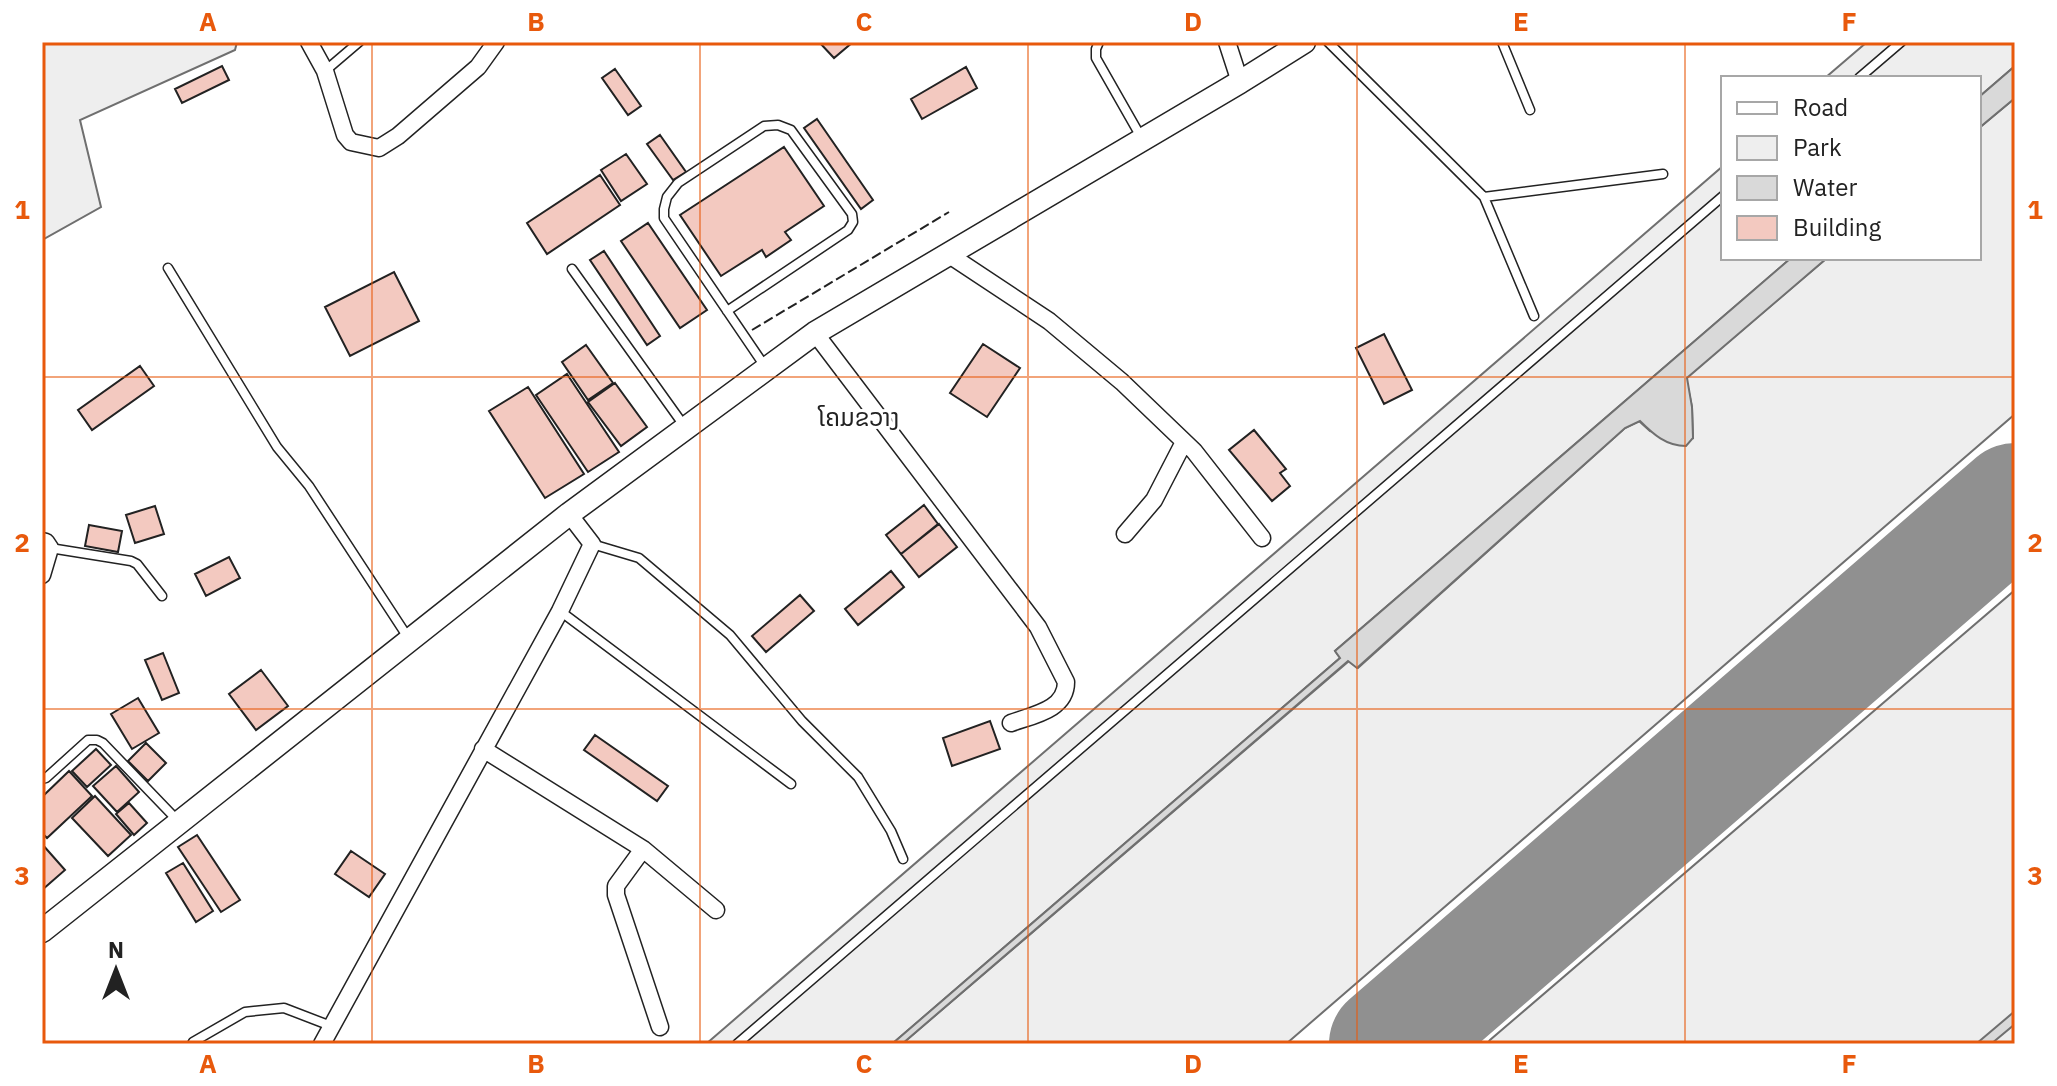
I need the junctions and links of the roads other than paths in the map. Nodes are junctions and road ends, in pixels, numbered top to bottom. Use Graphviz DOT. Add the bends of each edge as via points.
graph roads {
  1 [pos="309,42"];
  2 [pos="359,42"];
  3 [pos="496,42"];
  4 [pos="1099,42"];
  5 [pos="1227,42"];
  6 [pos="1304,42"];
  7 [pos="1328,42"];
  8 [pos="1502,42"];
  9 [pos="1901,42"];
  10 [pos="325,71"];
  11 [pos="1861,76"];
  12 [pos="1240,82"];
  13 [pos="1530,110"];
  14 [pos="1142,140"];
  15 [pos="1663,174"];
  16 [pos="1484,197"];
  17 [pos="1721,198"];
  18 [pos="948,254"];
  19 [pos="168,268"];
  20 [pos="572,269"];
  21 [pos="727,311"];
  22 [pos="1534,316"];
  23 [pos="815,333"];
  24 [pos="766,368"];
  25 [pos="685,428"];
  26 [pos="1184,442"];
  27 [pos="569,514"];
  28 [pos="1125,534"];
  29 [pos="1262,538"];
  30 [pos="46,544"];
  31 [pos="592,544"];
  32 [pos="42,575"];
  33 [pos="162,596"];
  34 [pos="560,611"];
  35 [pos="409,640"];
  36 [pos="1011,723"];
  37 [pos="483,749"];
  38 [pos="42,779"];
  39 [pos="791,784"];
  40 [pos="179,822"];
  41 [pos="643,849"];
  42 [pos="903,859"];
  43 [pos="716,910"];
  44 [pos="42,931"];
  45 [pos="331,1026"];
  46 [pos="660,1027"];
  47 [pos="192,1044"];
  48 [pos="322,1044"];
  49 [pos="737,1044"];
  1 -- 10 [label="street"];
  2 -- 10 [label="lane"];
  3 -- 10 [label="street" via="478,67 379,148 351,142 345,135"];
  4 -- 14 [label="lane" via="1096,58"];
  5 -- 12 [label="street"];
  6 -- 12 [label="main road"];
  7 -- 16 [label="lane"];
  8 -- 13 [label="lane"];
  9 -- 11 [label="lane"];
  12 -- 14 [label="main road"];
  14 -- 18 [label="main road"];
  15 -- 16 [label="lane"];
  16 -- 22 [label="lane"];
  17 -- 49 [label="lane"];
  18 -- 23 [label="main road"];
  18 -- 26 [label="street" via="1049,321"];
  19 -- 35 [label="lane" via="277,447 309,486"];
  20 -- 25 [label="lane"];
  21 -- 21 [label="lane" via="664,218 667,197 678,183 764,126 778,125 791,130 853,222"];
  21 -- 24 [label="lane"];
  23 -- 24 [label="main road"];
  23 -- 36 [label="street" via="1038,627 1066,682 1066,691 1052,709"];
  24 -- 25 [label="main road"];
  25 -- 27 [label="main road"];
  26 -- 28 [label="street" via="1154,500"];
  26 -- 29 [label="street"];
  27 -- 31 [label="street"];
  27 -- 35 [label="main road"];
  30 -- 32 [label="street"];
  30 -- 33 [label="lane" via="131,561"];
  31 -- 34 [label="street"];
  31 -- 42 [label="lane" via="639,558 730,635 802,721 858,777"];
  34 -- 37 [label="street"];
  34 -- 39 [label="lane"];
  35 -- 40 [label="main road"];
  37 -- 41 [label="street"];
  37 -- 45 [label="street"];
  38 -- 40 [label="lane" via="88,740 97,740"];
  40 -- 44 [label="main road"];
  41 -- 43 [label="street"];
  41 -- 46 [label="street" via="616,886 616,895"];
  45 -- 47 [label="lane" via="284,1008 245,1012"];
  45 -- 48 [label="street"];
}
